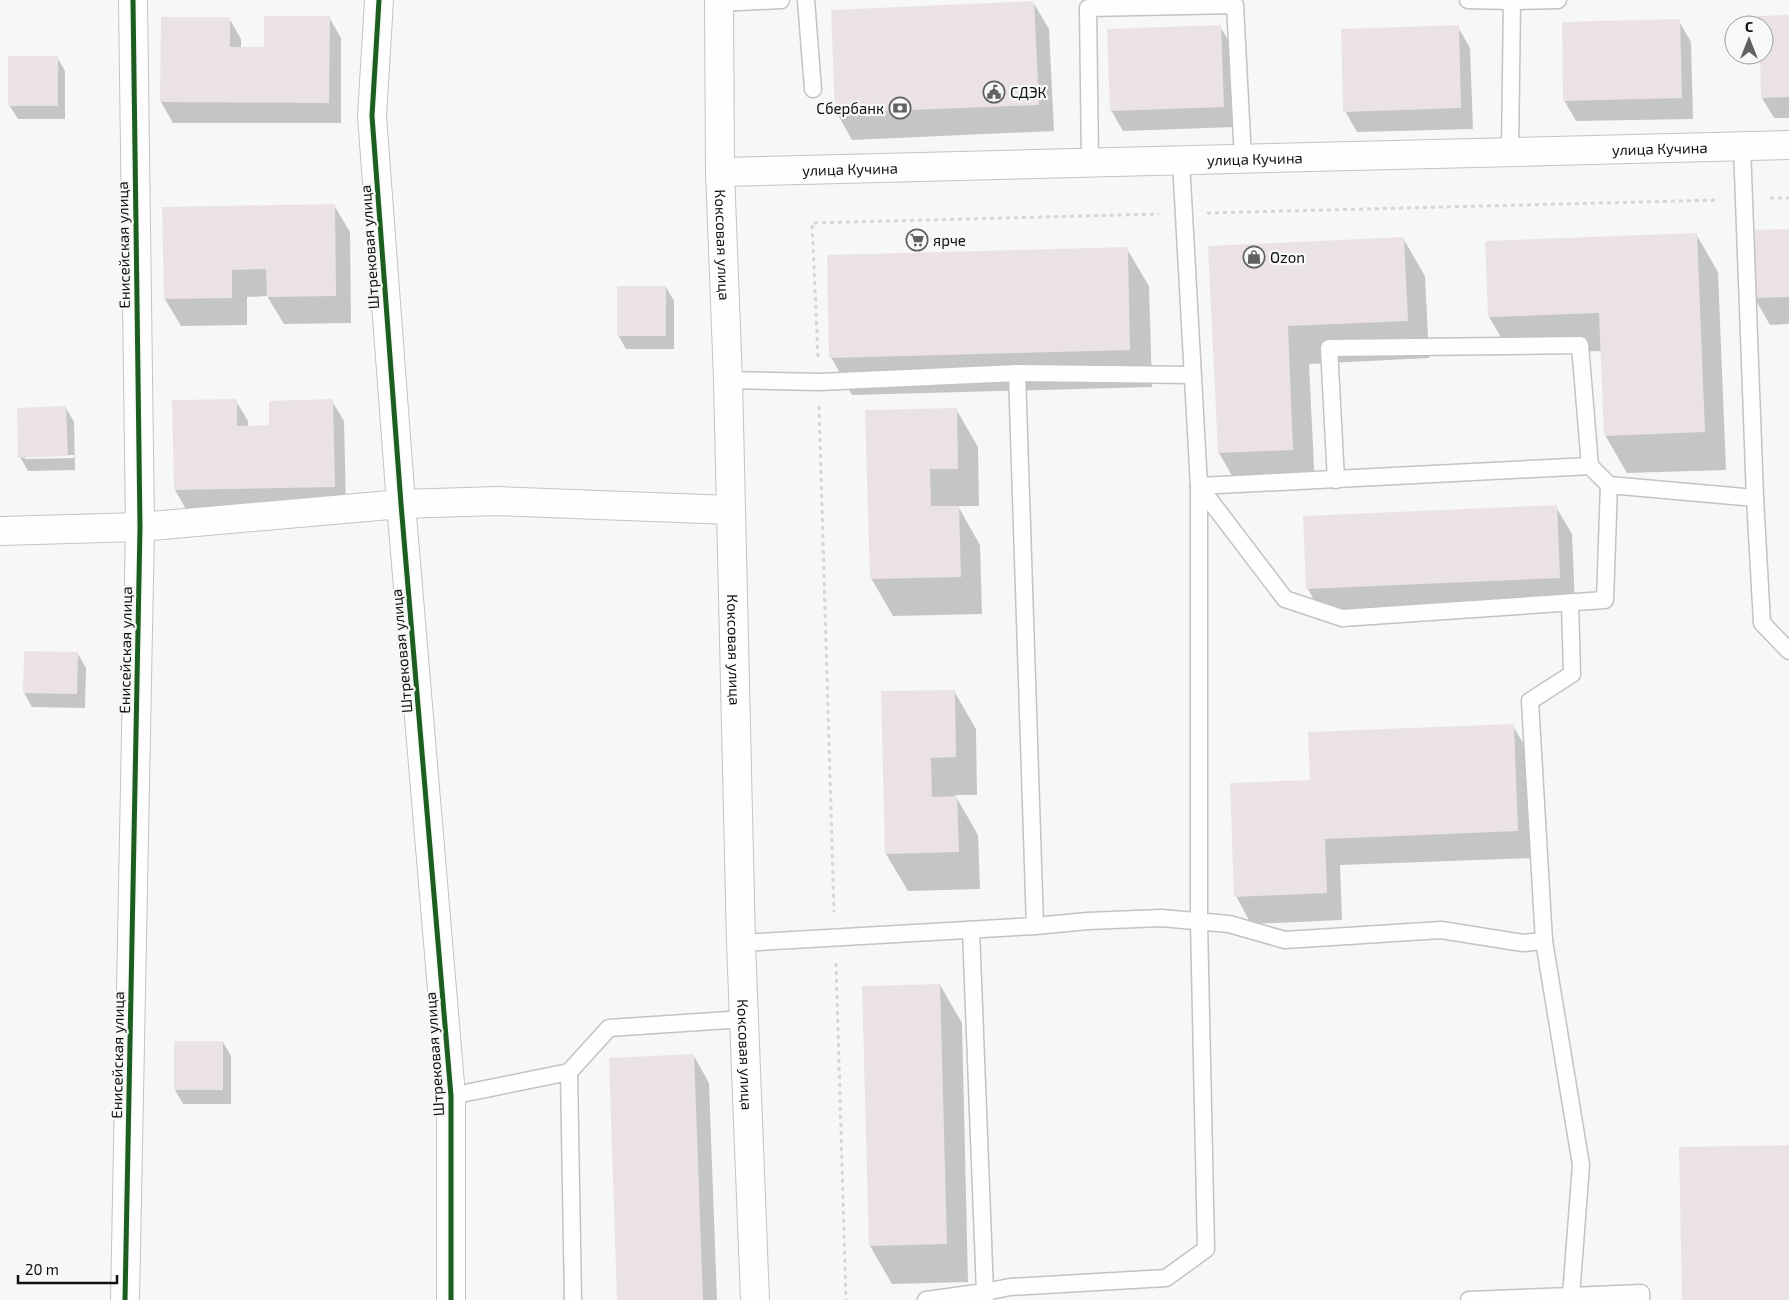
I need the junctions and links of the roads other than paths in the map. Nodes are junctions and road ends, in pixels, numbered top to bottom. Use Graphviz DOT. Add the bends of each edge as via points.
graph roads {
  1 [pos="133,0"];
  2 [pos="379,0"];
  3 [pos="781,0"];
  4 [pos="806,0"];
  5 [pos="1468,0"];
  6 [pos="1558,0"];
  7 [pos="1512,1"];
  8 [pos="719,2"];
  9 [pos="813,89"];
  10 [pos="1789,145"];
  11 [pos="1742,146"];
  12 [pos="1510,152"];
  13 [pos="1243,159"];
  14 [pos="1181,160"];
  15 [pos="1090,163"];
  16 [pos="720,172"];
  17 [pos="1017,373"];
  18 [pos="1192,375"];
  19 [pos="728,380"];
  20 [pos="1590,466"];
  21 [pos="1336,480"];
  22 [pos="1609,485"];
  23 [pos="1198,486"];
  24 [pos="1755,498"];
  25 [pos="401,504"];
  26 [pos="730,510"];
  27 [pos="140,527"];
  28 [pos="0,531"];
  29 [pos="1570,603"];
  30 [pos="1789,651"];
  31 [pos="1198,921"];
  32 [pos="1035,926"];
  33 [pos="971,930"];
  34 [pos="1544,941"];
  35 [pos="741,943"];
  36 [pos="744,1019"];
  37 [pos="569,1072"];
  38 [pos="451,1096"];
  39 [pos="985,1296"];
  40 [pos="1571,1298"];
  41 [pos="125,1300"];
  42 [pos="451,1300"];
  43 [pos="574,1300"];
  44 [pos="754,1300"];
  45 [pos="926,1300"];
  46 [pos="1469,1300"];
  47 [pos="1642,1300"];
  1 -- 27 [label="street, Енисейская улица"];
  2 -- 25 [label="street, Штрековая улица" via="372,116"];
  3 -- 8 [label="lane"];
  4 -- 9 [label="lane"];
  5 -- 7 [label="lane"];
  6 -- 7 [label="lane"];
  7 -- 12 [label="lane"];
  8 -- 16 [label="street, Коксовая улица"];
  10 -- 11 [label="street, улица Кучина"];
  11 -- 12 [label="street, улица Кучина"];
  11 -- 24 [label="lane"];
  12 -- 13 [label="street, улица Кучина"];
  13 -- 14 [label="street, улица Кучина"];
  13 -- 15 [label="lane" via="1236,5 1088,8"];
  14 -- 15 [label="street, улица Кучина"];
  14 -- 18 [label="lane"];
  15 -- 16 [label="street, улица Кучина"];
  16 -- 19 [label="street, Коксовая улица"];
  17 -- 18 [label="lane"];
  17 -- 19 [label="lane" via="819,382"];
  17 -- 32 [label="lane"];
  18 -- 23 [label="lane"];
  19 -- 26 [label="street, Коксовая улица"];
  20 -- 21 [label="lane"];
  20 -- 21 [label="lane" via="1580,345 1328,348"];
  20 -- 22 [label="lane"];
  21 -- 23 [label="lane"];
  22 -- 24 [label="lane"];
  22 -- 29 [label="lane" via="1605,600"];
  23 -- 29 [label="lane" via="1285,599 1342,618"];
  23 -- 31 [label="lane"];
  24 -- 30 [label="lane" via="1762,623"];
  25 -- 26 [label="street" via="497,501"];
  25 -- 27 [label="street"];
  25 -- 38 [label="street, Штрековая улица"];
  26 -- 35 [label="street, Коксовая улица"];
  27 -- 28 [label="street"];
  27 -- 41 [label="street, Енисейская улица"];
  29 -- 34 [label="lane" via="1572,674 1530,701"];
  31 -- 32 [label="lane" via="1161,918"];
  31 -- 34 [label="lane" via="1229,924 1285,940 1441,930 1523,943"];
  31 -- 39 [label="lane" via="1206,1249 1166,1278 1010,1287"];
  32 -- 33 [label="lane"];
  33 -- 35 [label="lane"];
  33 -- 39 [label="lane"];
  34 -- 40 [label="lane" via="1581,1165"];
  35 -- 36 [label="street, Коксовая улица"];
  36 -- 37 [label="lane" via="609,1028"];
  36 -- 44 [label="street, Коксовая улица"];
  37 -- 38 [label="lane"];
  37 -- 43 [label="lane"];
  38 -- 42 [label="street, Штрековая улица"];
  39 -- 45 [label="lane"];
  40 -- 46 [label="lane"];
  40 -- 47 [label="lane" via="1641,1293"];
}
